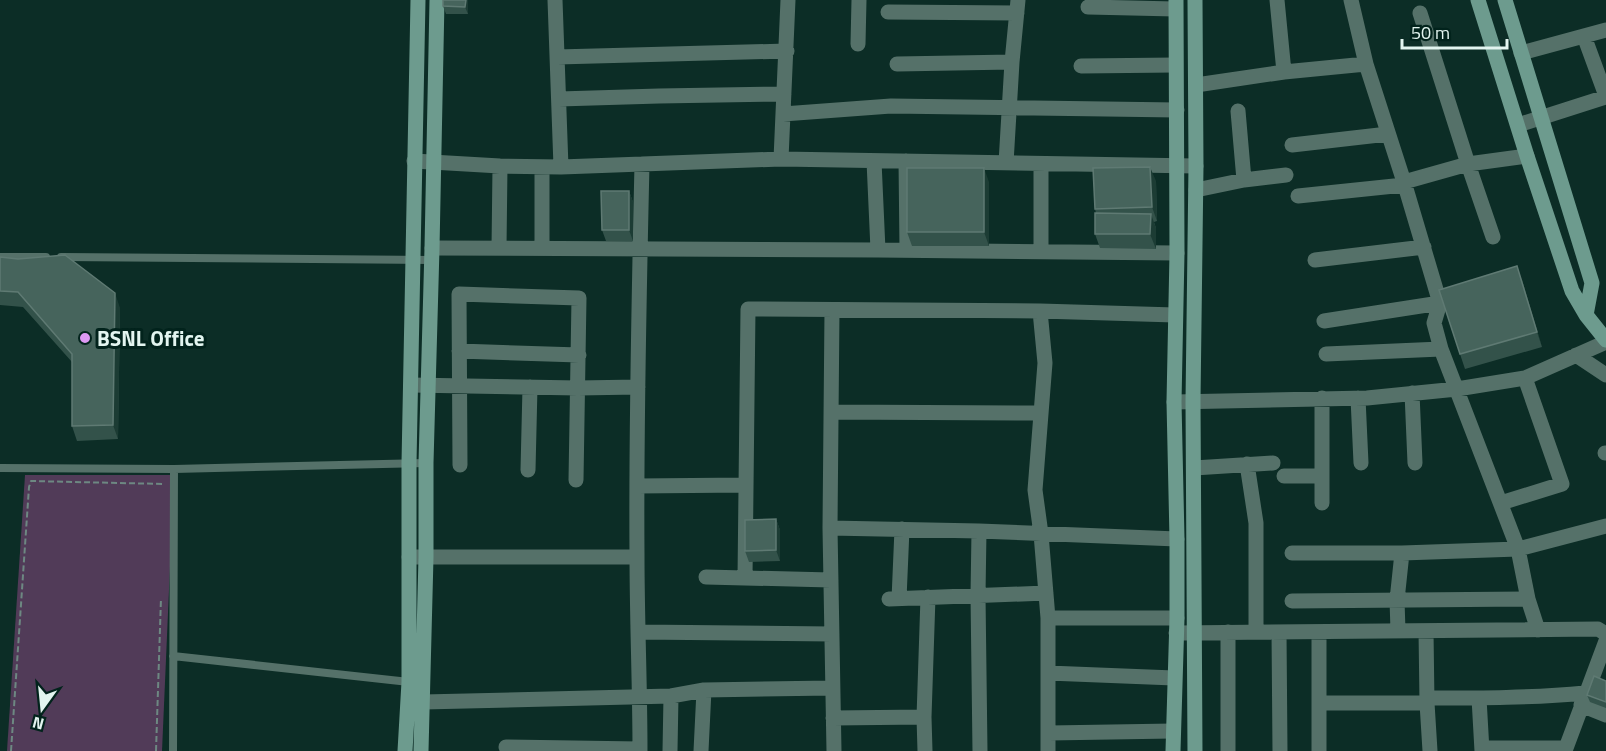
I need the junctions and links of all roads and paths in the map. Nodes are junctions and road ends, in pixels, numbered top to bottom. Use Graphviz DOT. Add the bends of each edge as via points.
graph roads {
  1 [pos="418,0"];
  2 [pos="437,0"];
  3 [pos="555,0"];
  4 [pos="788,0"];
  5 [pos="859,0"];
  6 [pos="1195,0"];
  7 [pos="1277,0"];
  8 [pos="1351,0"];
  9 [pos="1478,0"];
  10 [pos="1505,0"];
  11 [pos="1176,4"];
  12 [pos="1017,7"];
  13 [pos="1089,7"];
  14 [pos="888,12"];
  15 [pos="1420,13"];
  16 [pos="1606,30"];
  17 [pos="1584,36"];
  18 [pos="858,44"];
  19 [pos="787,51"];
  20 [pos="1521,53"];
  21 [pos="558,57"];
  22 [pos="1012,62"];
  23 [pos="897,64"];
  24 [pos="1175,64"];
  25 [pos="1366,64"];
  26 [pos="1082,66"];
  27 [pos="1284,72"];
  28 [pos="1196,85"];
  29 [pos="784,94"];
  30 [pos="1606,97"];
  31 [pos="559,99"];
  32 [pos="1010,108"];
  33 [pos="1177,110"];
  34 [pos="1238,111"];
  35 [pos="783,114"];
  36 [pos="1540,118"];
  37 [pos="1518,125"];
  38 [pos="1388,134"];
  39 [pos="1292,145"];
  40 [pos="1527,156"];
  41 [pos="781,159"];
  42 [pos="414,161"];
  43 [pos="874,161"];
  44 [pos="906,161"];
  45 [pos="434,162"];
  46 [pos="1006,163"];
  47 [pos="642,164"];
  48 [pos="1041,164"];
  49 [pos="1468,164"];
  50 [pos="1177,165"];
  51 [pos="500,166"];
  52 [pos="542,166"];
  53 [pos="1196,166"];
  54 [pos="561,167"];
  55 [pos="1286,176"];
  56 [pos="1244,180"];
  57 [pos="1404,184"];
  58 [pos="1196,190"];
  59 [pos="1298,196"];
  60 [pos="1493,237"];
  61 [pos="1424,247"];
  62 [pos="499,248"];
  63 [pos="542,248"];
  64 [pos="640,249"];
  65 [pos="878,250"];
  66 [pos="907,250"];
  67 [pos="1041,251"];
  68 [pos="1177,253"];
  69 [pos="432,254"];
  70 [pos="0,257"];
  71 [pos="1315,260"];
  72 [pos="413,261"];
  73 [pos="1440,303"];
  74 [pos="832,310"];
  75 [pos="1040,311"];
  76 [pos="1175,315"];
  77 [pos="1587,315"];
  78 [pos="1323,321"];
  79 [pos="1606,341"];
  80 [pos="1441,349"];
  81 [pos="459,351"];
  82 [pos="1326,354"];
  83 [pos="579,355"];
  84 [pos="1575,356"];
  85 [pos="1606,375"];
  86 [pos="1525,378"];
  87 [pos="411,385"];
  88 [pos="428,386"];
  89 [pos="460,386"];
  90 [pos="530,387"];
  91 [pos="638,387"];
  92 [pos="578,388"];
  93 [pos="1457,389"];
  94 [pos="1412,393"];
  95 [pos="1322,398"];
  96 [pos="1358,398"];
  97 [pos="1193,401"];
  98 [pos="1174,402"];
  99 [pos="831,412"];
  100 [pos="1040,413"];
  101 [pos="409,463"];
  102 [pos="426,463"];
  103 [pos="1273,463"];
  104 [pos="1415,463"];
  105 [pos="1247,464"];
  106 [pos="1361,464"];
  107 [pos="460,465"];
  108 [pos="0,468"];
  109 [pos="1194,468"];
  110 [pos="174,469"];
  111 [pos="528,470"];
  112 [pos="1284,476"];
  113 [pos="1322,476"];
  114 [pos="576,480"];
  115 [pos="167,484"];
  116 [pos="746,485"];
  117 [pos="637,486"];
  118 [pos="1322,503"];
  119 [pos="1501,503"];
  120 [pos="1606,526"];
  121 [pos="830,528"];
  122 [pos="902,529"];
  123 [pos="979,531"];
  124 [pos="1041,534"];
  125 [pos="1177,539"];
  126 [pos="1518,549"];
  127 [pos="1292,553"];
  128 [pos="1402,553"];
  129 [pos="410,557"];
  130 [pos="426,557"];
  131 [pos="637,557"];
  132 [pos="706,577"];
  133 [pos="745,578"];
  134 [pos="831,580"];
  135 [pos="162,591"];
  136 [pos="1046,593"];
  137 [pos="978,595"];
  138 [pos="928,597"];
  139 [pos="1528,599"];
  140 [pos="1397,600"];
  141 [pos="1292,601"];
  142 [pos="1048,618"];
  143 [pos="1176,625"];
  144 [pos="1538,630"];
  145 [pos="1398,631"];
  146 [pos="1426,631"];
  147 [pos="639,632"];
  148 [pos="1228,632"];
  149 [pos="1256,632"];
  150 [pos="1279,632"];
  151 [pos="1319,632"];
  152 [pos="832,634"];
  153 [pos="1196,634"];
  154 [pos="1606,634"];
  155 [pos="1606,641"];
  156 [pos="173,656"];
  157 [pos="1048,673"];
  158 [pos="1174,678"];
  159 [pos="416,683"];
  160 [pos="832,688"];
  161 [pos="704,690"];
  162 [pos="670,696"];
  163 [pos="640,697"];
  164 [pos="1479,698"];
  165 [pos="1583,699"];
  166 [pos="1427,701"];
  167 [pos="423,702"];
  168 [pos="1319,703"];
  169 [pos="1606,715"];
  170 [pos="924,717"];
  171 [pos="833,718"];
  172 [pos="1173,731"];
  173 [pos="1049,733"];
  174 [pos="506,747"];
  175 [pos="1482,749"];
  176 [pos="640,750"];
  177 [pos="11,751"];
  178 [pos="156,751"];
  179 [pos="173,751"];
  180 [pos="405,751"];
  181 [pos="421,751"];
  182 [pos="670,751"];
  183 [pos="701,751"];
  184 [pos="834,751"];
  185 [pos="925,751"];
  186 [pos="980,751"];
  187 [pos="1048,751"];
  188 [pos="1173,751"];
  189 [pos="1195,751"];
  190 [pos="1228,751"];
  191 [pos="1280,751"];
  192 [pos="1320,751"];
  193 [pos="1430,751"];
  1 -- 42 [label="street"];
  2 -- 45 [label="street"];
  3 -- 21 [label="street"];
  4 -- 19 [label="street"];
  5 -- 18 [label="street"];
  6 -- 28 [label="street"];
  7 -- 27 [label="street"];
  8 -- 25 [label="street"];
  9 -- 37 [label="street"];
  10 -- 20 [label="street"];
  11 -- 13 [label="street"];
  11 -- 24 [label="street"];
  12 -- 14 [label="street"];
  12 -- 22 [label="street"];
  15 -- 49 [label="street"];
  16 -- 17 [label="street"];
  17 -- 20 [label="street"];
  17 -- 30 [label="street"];
  19 -- 21 [label="street"];
  19 -- 29 [label="street"];
  20 -- 36 [label="street"];
  21 -- 31 [label="street"];
  22 -- 23 [label="street"];
  22 -- 32 [label="street"];
  24 -- 26 [label="street"];
  24 -- 33 [label="street"];
  25 -- 27 [label="street"];
  25 -- 38 [label="street"];
  27 -- 28 [label="street"];
  28 -- 53 [label="street"];
  29 -- 31 [label="street"];
  29 -- 35 [label="street"];
  30 -- 36 [label="street"];
  31 -- 54 [label="street"];
  32 -- 33 [label="street"];
  32 -- 35 [label="street" via="891,106"];
  32 -- 46 [label="street"];
  33 -- 50 [label="street"];
  34 -- 56 [label="street"];
  35 -- 41 [label="street"];
  36 -- 37 [label="street"];
  36 -- 77 [label="street" via="1592,284"];
  37 -- 40 [label="street"];
  38 -- 39 [label="street"];
  38 -- 57 [label="street"];
  40 -- 49 [label="street"];
  40 -- 77 [label="street" via="1572,291"];
  41 -- 43 [label="street"];
  41 -- 47 [label="street"];
  42 -- 45 [label="street"];
  42 -- 72 [label="street"];
  43 -- 44 [label="street"];
  43 -- 65 [label="street"];
  44 -- 46 [label="street"];
  44 -- 66 [label="street"];
  45 -- 51 [label="street"];
  45 -- 69 [label="street"];
  46 -- 48 [label="street"];
  47 -- 54 [label="street"];
  47 -- 64 [label="street"];
  48 -- 50 [label="street"];
  48 -- 67 [label="street"];
  49 -- 57 [label="street"];
  49 -- 60 [label="street"];
  50 -- 53 [label="street"];
  50 -- 68 [label="street"];
  51 -- 52 [label="street"];
  51 -- 62 [label="street"];
  52 -- 54 [label="street"];
  52 -- 63 [label="street"];
  53 -- 58 [label="street"];
  55 -- 56 [label="street"];
  56 -- 58 [label="street"];
  57 -- 59 [label="street"];
  57 -- 61 [label="street"];
  58 -- 97 [label="street"];
  61 -- 71 [label="street"];
  61 -- 73 [label="street"];
  62 -- 63 [label="street"];
  62 -- 69 [label="street"];
  63 -- 64 [label="street"];
  64 -- 65 [label="street"];
  64 -- 91 [label="street"];
  65 -- 66 [label="street"];
  66 -- 67 [label="street"];
  67 -- 68 [label="street"];
  68 -- 76 [label="street"];
  69 -- 72 [label="lane"];
  69 -- 88 [label="street"];
  70 -- 72 [label="lane"];
  72 -- 87 [label="street"];
  73 -- 78 [label="street"];
  73 -- 80 [label="street" via="1434,323"];
  74 -- 75 [label="street"];
  74 -- 99 [label="street"];
  74 -- 116 [label="street" via="748,309"];
  75 -- 76 [label="street"];
  75 -- 100 [label="street" via="1045,363"];
  76 -- 98 [label="street"];
  77 -- 79 [label="street"];
  79 -- 84 [label="street"];
  80 -- 82 [label="street"];
  80 -- 93 [label="street"];
  81 -- 83 [label="street"];
  81 -- 83 [label="street" via="459,294 579,298"];
  81 -- 89 [label="street"];
  83 -- 92 [label="street"];
  84 -- 85 [label="street"];
  84 -- 86 [label="street"];
  86 -- 93 [label="street"];
  86 -- 119 [label="street" via="1562,484"];
  87 -- 88 [label="street"];
  87 -- 101 [label="street"];
  88 -- 89 [label="street"];
  88 -- 102 [label="street"];
  89 -- 90 [label="street"];
  89 -- 107 [label="street"];
  90 -- 92 [label="street"];
  90 -- 111 [label="street"];
  91 -- 92 [label="street"];
  91 -- 117 [label="street"];
  92 -- 114 [label="street"];
  93 -- 94 [label="street"];
  93 -- 119 [label="street"];
  94 -- 96 [label="street"];
  94 -- 104 [label="street"];
  95 -- 96 [label="street"];
  95 -- 97 [label="street"];
  95 -- 113 [label="street"];
  96 -- 106 [label="street"];
  97 -- 98 [label="street"];
  97 -- 109 [label="street"];
  98 -- 125 [label="street"];
  99 -- 100 [label="street"];
  99 -- 121 [label="street"];
  100 -- 124 [label="street" via="1035,490"];
  101 -- 102 [label="lane"];
  101 -- 110 [label="lane"];
  101 -- 129 [label="street"];
  102 -- 130 [label="street"];
  103 -- 105 [label="street"];
  105 -- 109 [label="street"];
  105 -- 149 [label="street" via="1256,523"];
  108 -- 110 [label="lane"];
  109 -- 153 [label="street"];
  110 -- 156 [label="lane"];
  112 -- 113 [label="street"];
  113 -- 118 [label="street"];
  115 -- 177 [label="path" via="31,481"];
  116 -- 117 [label="street"];
  116 -- 133 [label="street"];
  117 -- 131 [label="street"];
  119 -- 126 [label="street"];
  120 -- 126 [label="street"];
  121 -- 122 [label="street"];
  121 -- 134 [label="street"];
  122 -- 123 [label="street"];
  122 -- 138 [label="street" via="894,599"];
  123 -- 124 [label="street"];
  123 -- 137 [label="street"];
  124 -- 125 [label="street"];
  124 -- 136 [label="street"];
  125 -- 143 [label="street"];
  126 -- 128 [label="street"];
  126 -- 139 [label="street"];
  127 -- 128 [label="street"];
  128 -- 140 [label="street"];
  129 -- 130 [label="street"];
  129 -- 159 [label="street"];
  130 -- 131 [label="street"];
  130 -- 159 [label="street"];
  131 -- 147 [label="street"];
  132 -- 133 [label="street"];
  133 -- 134 [label="street"];
  134 -- 152 [label="street"];
  135 -- 178 [label="path"];
  136 -- 137 [label="street"];
  136 -- 142 [label="street"];
  137 -- 138 [label="street"];
  137 -- 186 [label="street"];
  138 -- 170 [label="street"];
  139 -- 140 [label="street"];
  139 -- 144 [label="street"];
  140 -- 141 [label="street"];
  140 -- 145 [label="street"];
  142 -- 143 [label="street"];
  142 -- 157 [label="street"];
  143 -- 153 [label="street"];
  143 -- 158 [label="street"];
  144 -- 146 [label="street"];
  144 -- 154 [label="street" via="1598,629"];
  145 -- 146 [label="street"];
  145 -- 151 [label="street"];
  146 -- 166 [label="street"];
  147 -- 152 [label="street"];
  147 -- 163 [label="street"];
  148 -- 149 [label="street"];
  148 -- 153 [label="street"];
  148 -- 190 [label="street"];
  149 -- 150 [label="street"];
  150 -- 151 [label="street"];
  150 -- 191 [label="street"];
  151 -- 168 [label="street"];
  152 -- 160 [label="street"];
  153 -- 189 [label="street"];
  155 -- 165 [label="street"];
  156 -- 159 [label="lane"];
  156 -- 179 [label="lane"];
  157 -- 158 [label="street"];
  157 -- 173 [label="street"];
  158 -- 172 [label="street"];
  159 -- 167 [label="street"];
  159 -- 180 [label="street"];
  160 -- 161 [label="street"];
  160 -- 171 [label="street"];
  161 -- 162 [label="street"];
  161 -- 183 [label="street"];
  162 -- 163 [label="street"];
  162 -- 182 [label="street"];
  163 -- 167 [label="street"];
  163 -- 176 [label="street"];
  164 -- 165 [label="street"];
  164 -- 166 [label="street"];
  164 -- 175 [label="street"];
  165 -- 169 [label="street"];
  165 -- 175 [label="street" via="1566,748"];
  166 -- 168 [label="street"];
  166 -- 193 [label="street"];
  167 -- 181 [label="street"];
  168 -- 192 [label="street"];
  170 -- 171 [label="street"];
  170 -- 185 [label="street"];
  171 -- 184 [label="street"];
  172 -- 173 [label="street"];
  172 -- 188 [label="street"];
  173 -- 187 [label="street"];
  174 -- 176 [label="street"];
}
